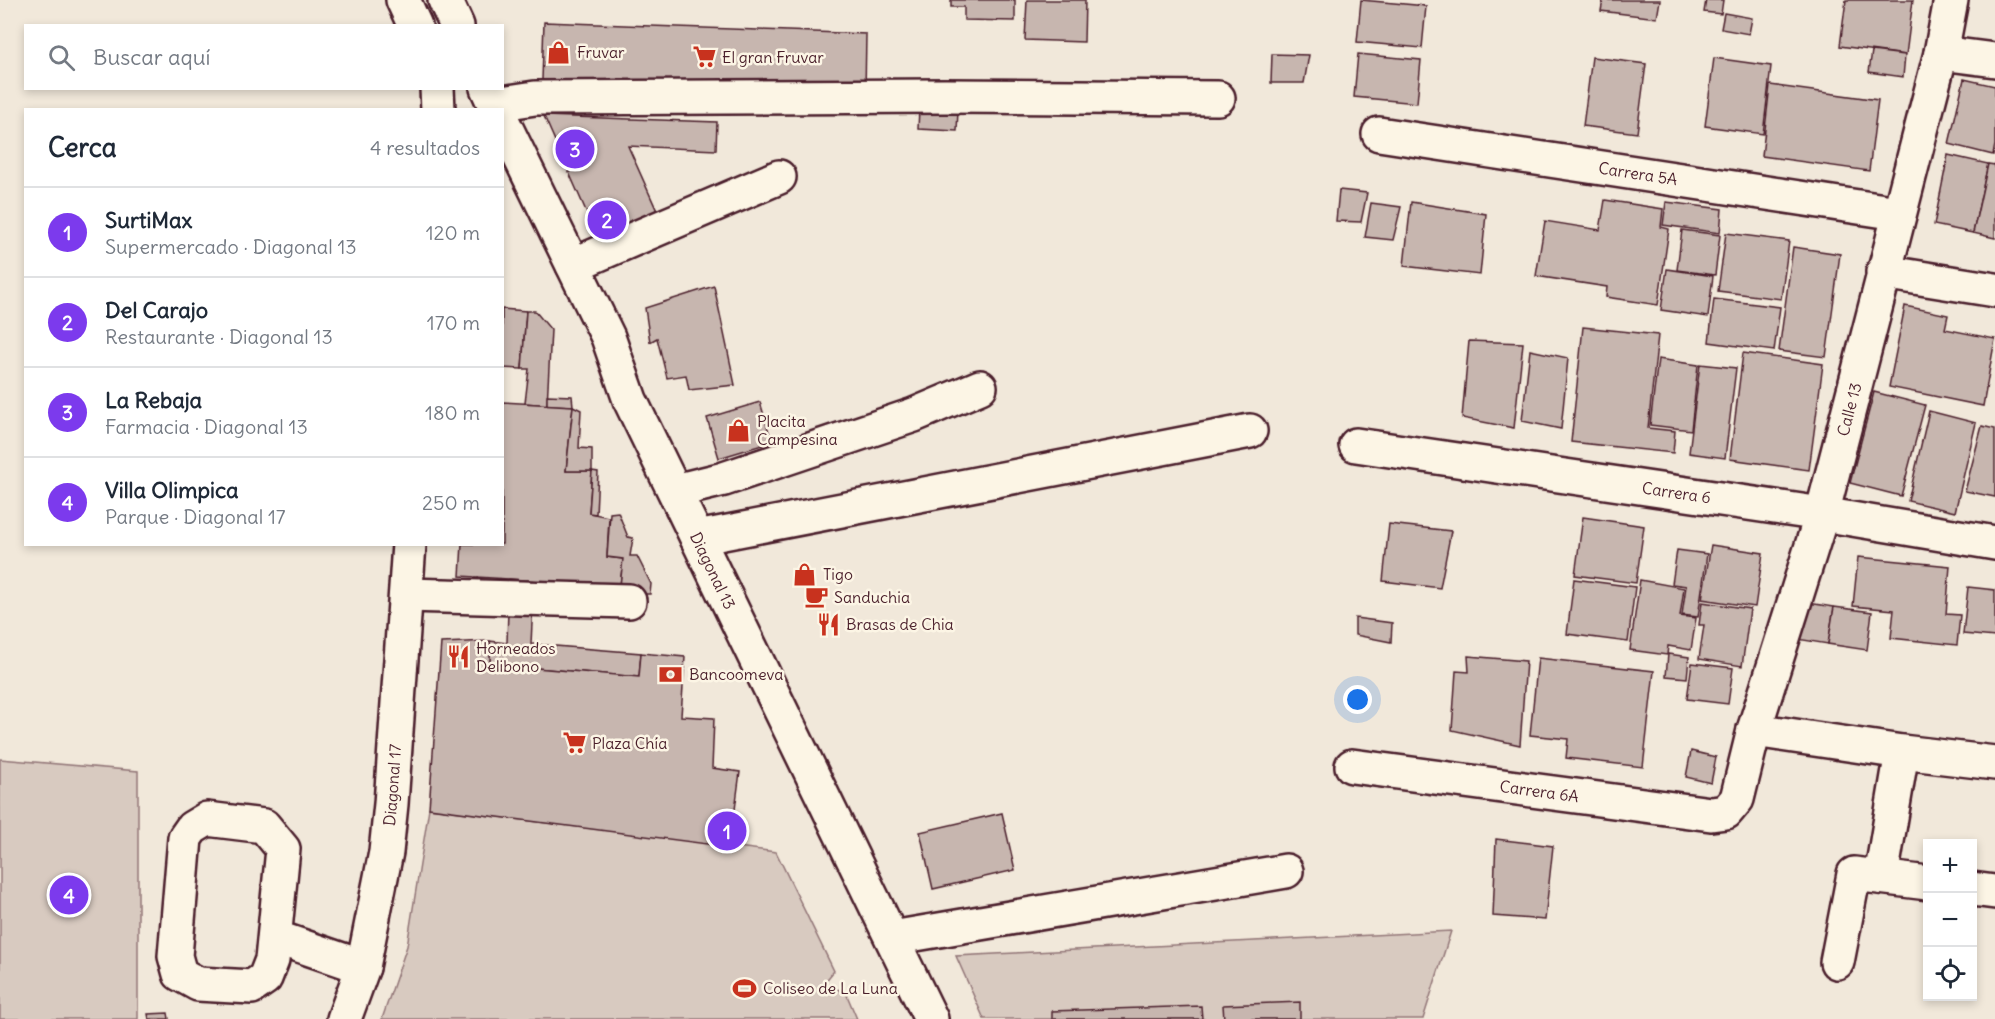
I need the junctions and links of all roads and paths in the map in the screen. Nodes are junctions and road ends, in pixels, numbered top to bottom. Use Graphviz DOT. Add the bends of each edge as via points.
graph roads {
  1 [pos="403,0"];
  2 [pos="445,0"];
  3 [pos="1951,0"];
  4 [pos="415,24"];
  5 [pos="456,24"];
  6 [pos="1941,53"];
  7 [pos="1995,60"];
  8 [pos="437,90"];
  9 [pos="1218,98"];
  10 [pos="495,105"];
  11 [pos="438,108"];
  12 [pos="504,123"];
  13 [pos="1379,134"];
  14 [pos="779,177"];
  15 [pos="504,178"];
  16 [pos="1898,213"];
  17 [pos="573,265"];
  18 [pos="1883,272"];
  19 [pos="1995,290"];
  20 [pos="608,338"];
  21 [pos="980,387"];
  22 [pos="1250,430"];
  23 [pos="1356,445"];
  24 [pos="675,491"];
  25 [pos="1822,514"];
  26 [pos="697,538"];
  27 [pos="1995,543"];
  28 [pos="409,546"];
  29 [pos="406,595"];
  30 [pos="629,601"];
  31 [pos="1754,730"];
  32 [pos="1902,752"];
  33 [pos="1995,763"];
  34 [pos="1352,766"];
  35 [pos="1726,812"];
  36 [pos="1286,871"];
  37 [pos="1881,877"];
  38 [pos="1923,882"];
  39 [pos="1977,890"];
  40 [pos="1995,892"];
  41 [pos="275,937"];
  42 [pos="892,938"];
  43 [pos="1837,962"];
  44 [pos="363,967"];
  45 [pos="344,1019"];
  46 [pos="931,1019"];
  1 -- 4 [label="street"];
  2 -- 5 [label="street"];
  3 -- 6 [label="street, Calle 13"];
  6 -- 7 [label="street"];
  6 -- 16 [label="street, Calle 13"];
  8 -- 11 [label="street"];
  9 -- 10 [label="street" via="535,98"];
  12 -- 17 [label="street, Diagonal 13"];
  13 -- 16 [label="street, Carrera 5A"];
  14 -- 17 [label="street"];
  15 -- 20 [label="street" via="573,319"];
  16 -- 18 [label="street, Calle 13"];
  17 -- 20 [label="street, Diagonal 13"];
  18 -- 19 [label="street"];
  18 -- 25 [label="street, Calle 13"];
  20 -- 24 [label="street, Diagonal 13" via="630,400"];
  21 -- 24 [label="street" via="914,415 724,479"];
  22 -- 26 [label="street"];
  23 -- 25 [label="street, Carrera 6"];
  24 -- 26 [label="street, Diagonal 13"];
  25 -- 27 [label="street, Carrera 6"];
  25 -- 31 [label="street, Calle 13"];
  26 -- 42 [label="street, Diagonal 13"];
  28 -- 29 [label="street, Diagonal 17"];
  29 -- 30 [label="street"];
  29 -- 44 [label="street, Diagonal 17" via="391,804"];
  31 -- 32 [label="street"];
  31 -- 35 [label="street, Calle 13" via="1737,799"];
  32 -- 33 [label="street"];
  32 -- 37 [label="street"];
  34 -- 35 [label="street, Carrera 6A" via="1710,814"];
  36 -- 42 [label="street"];
  37 -- 38 [label="street"];
  37 -- 43 [label="street" via="1854,874"];
  39 -- 40 [label="street"];
  41 -- 41 [label="street" via="283,849 264,826 207,819 192,828 185,838 175,956 180,974 198,984 252,987 265,978"];
  41 -- 44 [label="street"];
  42 -- 46 [label="street, Diagonal 13"];
  44 -- 45 [label="street, Diagonal 17"];
}
